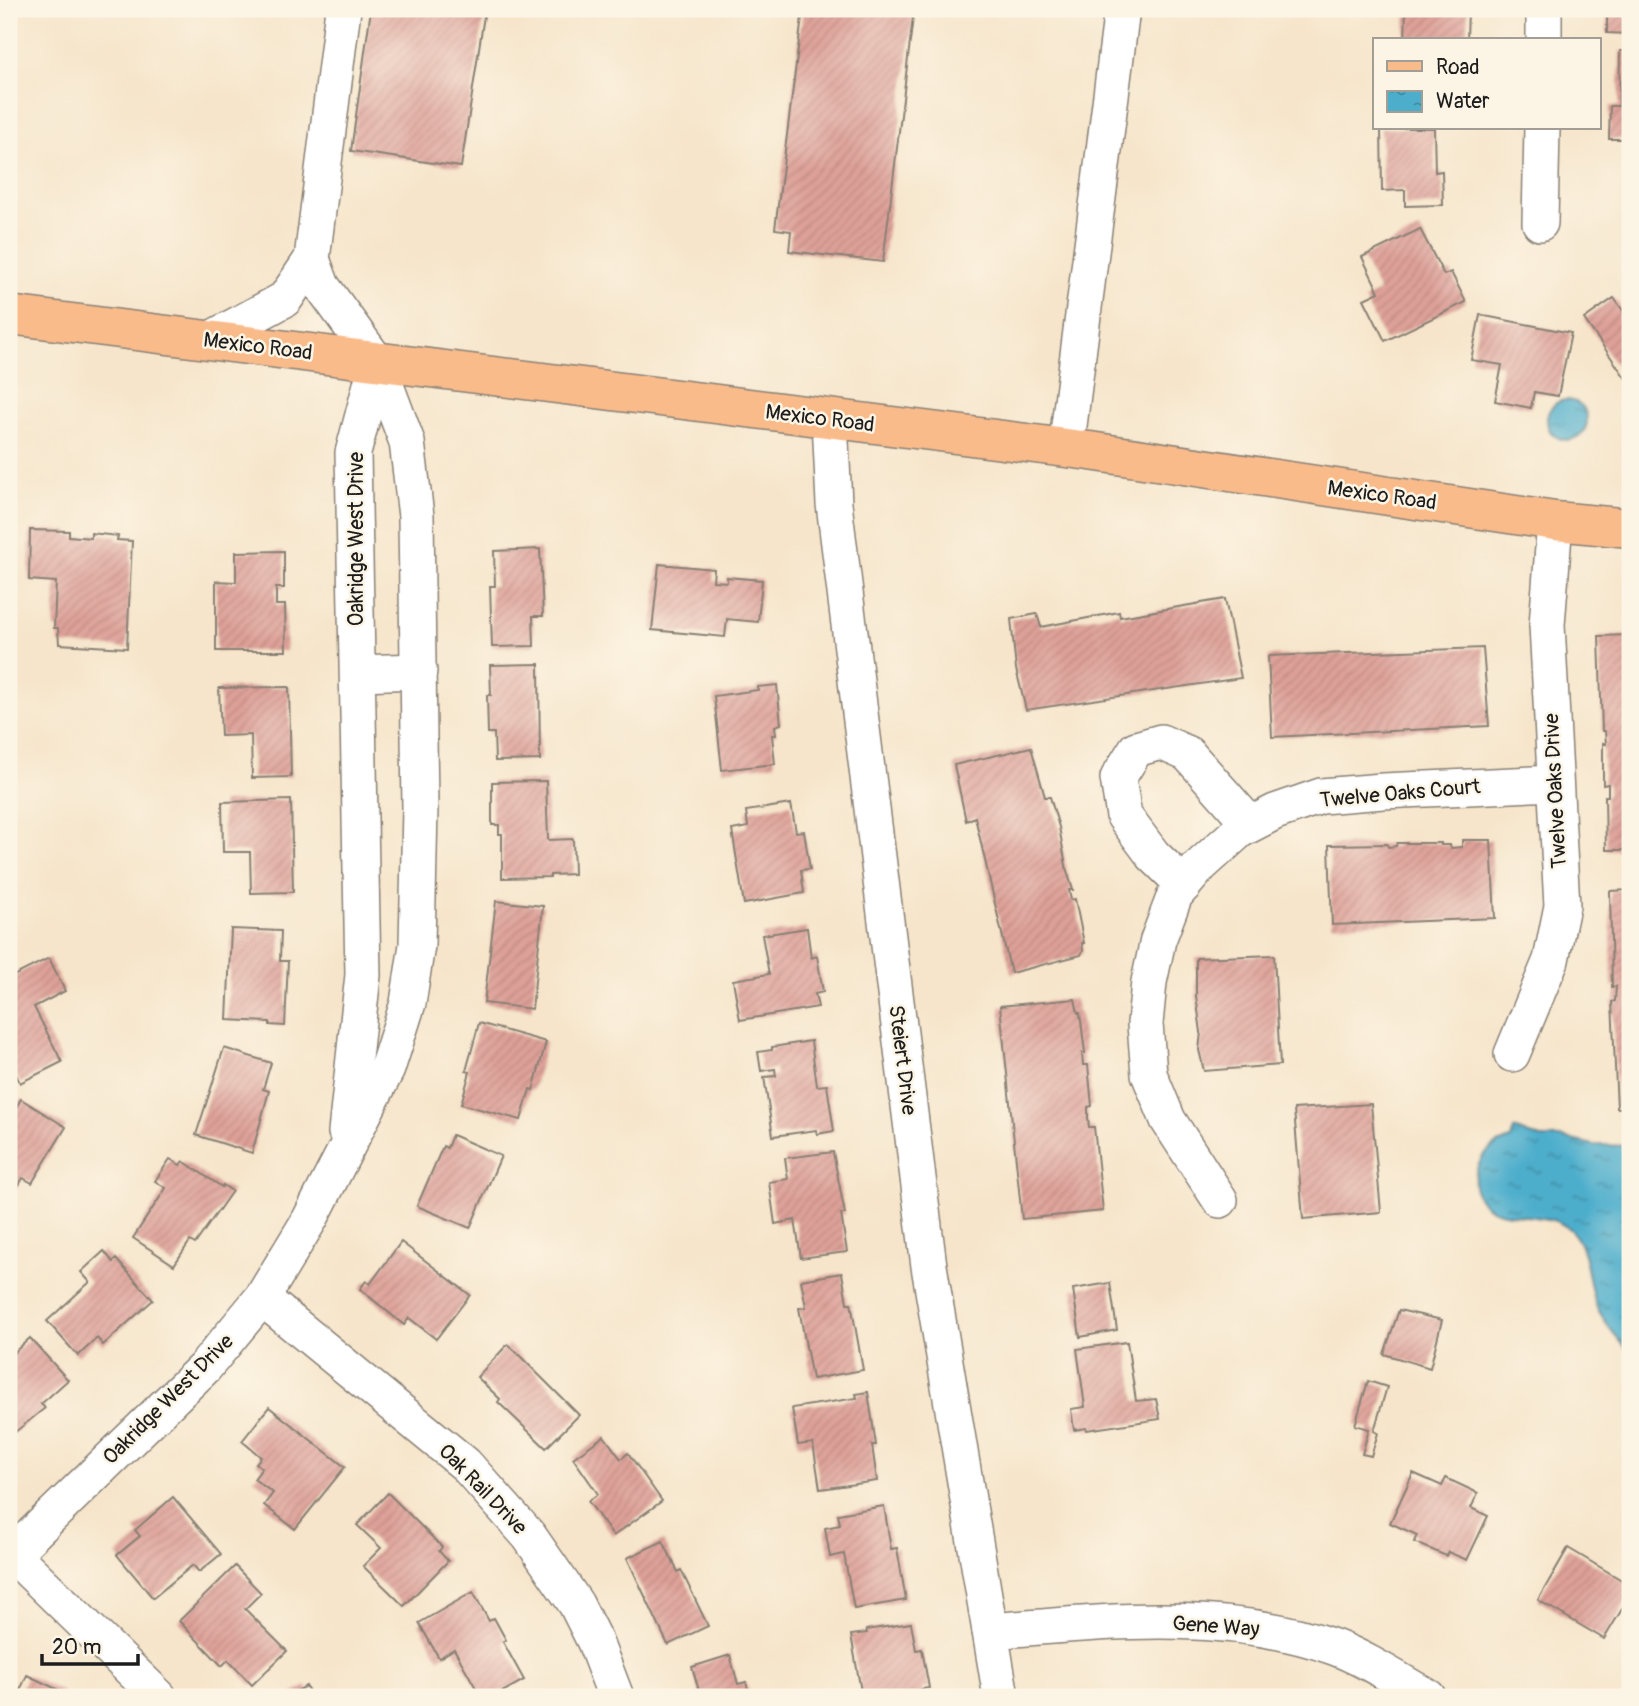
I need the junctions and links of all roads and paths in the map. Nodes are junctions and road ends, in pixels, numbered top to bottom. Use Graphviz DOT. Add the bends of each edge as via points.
graph roads {
  1 [pos="343,9"];
  2 [pos="1122,9"];
  3 [pos="1544,9"];
  4 [pos="1544,38"];
  5 [pos="1542,130"];
  6 [pos="1540,223"];
  7 [pos="313,259"];
  8 [pos="9,316"];
  9 [pos="209,340"];
  10 [pos="377,362"];
  11 [pos="830,420"];
  12 [pos="1066,449"];
  13 [pos="1555,521"];
  14 [pos="1630,528"];
  15 [pos="419,671"];
  16 [pos="358,673"];
  17 [pos="1554,783"];
  18 [pos="1250,824"];
  19 [pos="1184,885"];
  20 [pos="419,888"];
  21 [pos="362,891"];
  22 [pos="1512,1054"];
  23 [pos="344,1149"];
  24 [pos="1220,1200"];
  25 [pos="262,1298"];
  26 [pos="10,1553"];
  27 [pos="990,1632"];
  28 [pos="159,1697"];
  29 [pos="616,1697"];
  30 [pos="1001,1697"];
  31 [pos="1428,1697"];
  1 -- 7 [label="street"];
  2 -- 12 [label="street"];
  3 -- 4 [label="street"];
  5 -- 6 [label="street"];
  7 -- 9 [label="street" via="285,299"];
  7 -- 10 [label="street" via="322,286"];
  8 -- 9 [label="main road, Mexico Road"];
  9 -- 10 [label="main road, Mexico Road"];
  10 -- 11 [label="main road, Mexico Road"];
  10 -- 15 [label="street, Oakridge West Drive" via="407,442 416,516"];
  10 -- 16 [label="street, Oakridge West Drive" via="353,453"];
  11 -- 12 [label="main road, Mexico Road"];
  11 -- 27 [label="street, Steiert Drive" via="834,504 929,1266"];
  12 -- 13 [label="main road, Mexico Road"];
  13 -- 14 [label="main road, Mexico Road"];
  13 -- 17 [label="street, Twelve Oaks Drive" via="1547,625"];
  15 -- 16 [label="street"];
  15 -- 20 [label="street, Oakridge West Drive"];
  16 -- 21 [label="street, Oakridge West Drive"];
  17 -- 18 [label="street, Twelve Oaks Court" via="1321,796"];
  17 -- 22 [label="street, Twelve Oaks Drive" via="1562,906 1552,960"];
  18 -- 19 [label="street, Twelve Oaks Court"];
  18 -- 19 [label="street" via="1188,754 1161,742 1136,749 1118,778 1124,816 1153,855"];
  19 -- 24 [label="street, Twelve Oaks Court" via="1175,895 1158,940 1149,982 1145,1024 1149,1074 1168,1120"];
  20 -- 21 [label="street"];
  20 -- 23 [label="street, Oakridge West Drive" via="408,1003 387,1069"];
  21 -- 23 [label="street, Oakridge West Drive" via="363,975"];
  23 -- 25 [label="street, Oakridge West Drive" via="310,1219"];
  25 -- 26 [label="street, Oakridge West Drive" via="205,1367"];
  25 -- 29 [label="street, Oak Rail Drive" via="465,1464 520,1526 576,1604"];
  26 -- 28 [label="street"];
  27 -- 30 [label="street, Steiert Drive"];
  27 -- 31 [label="street, Gene Way" via="1105,1621 1193,1622 1276,1630 1336,1648"];
}
